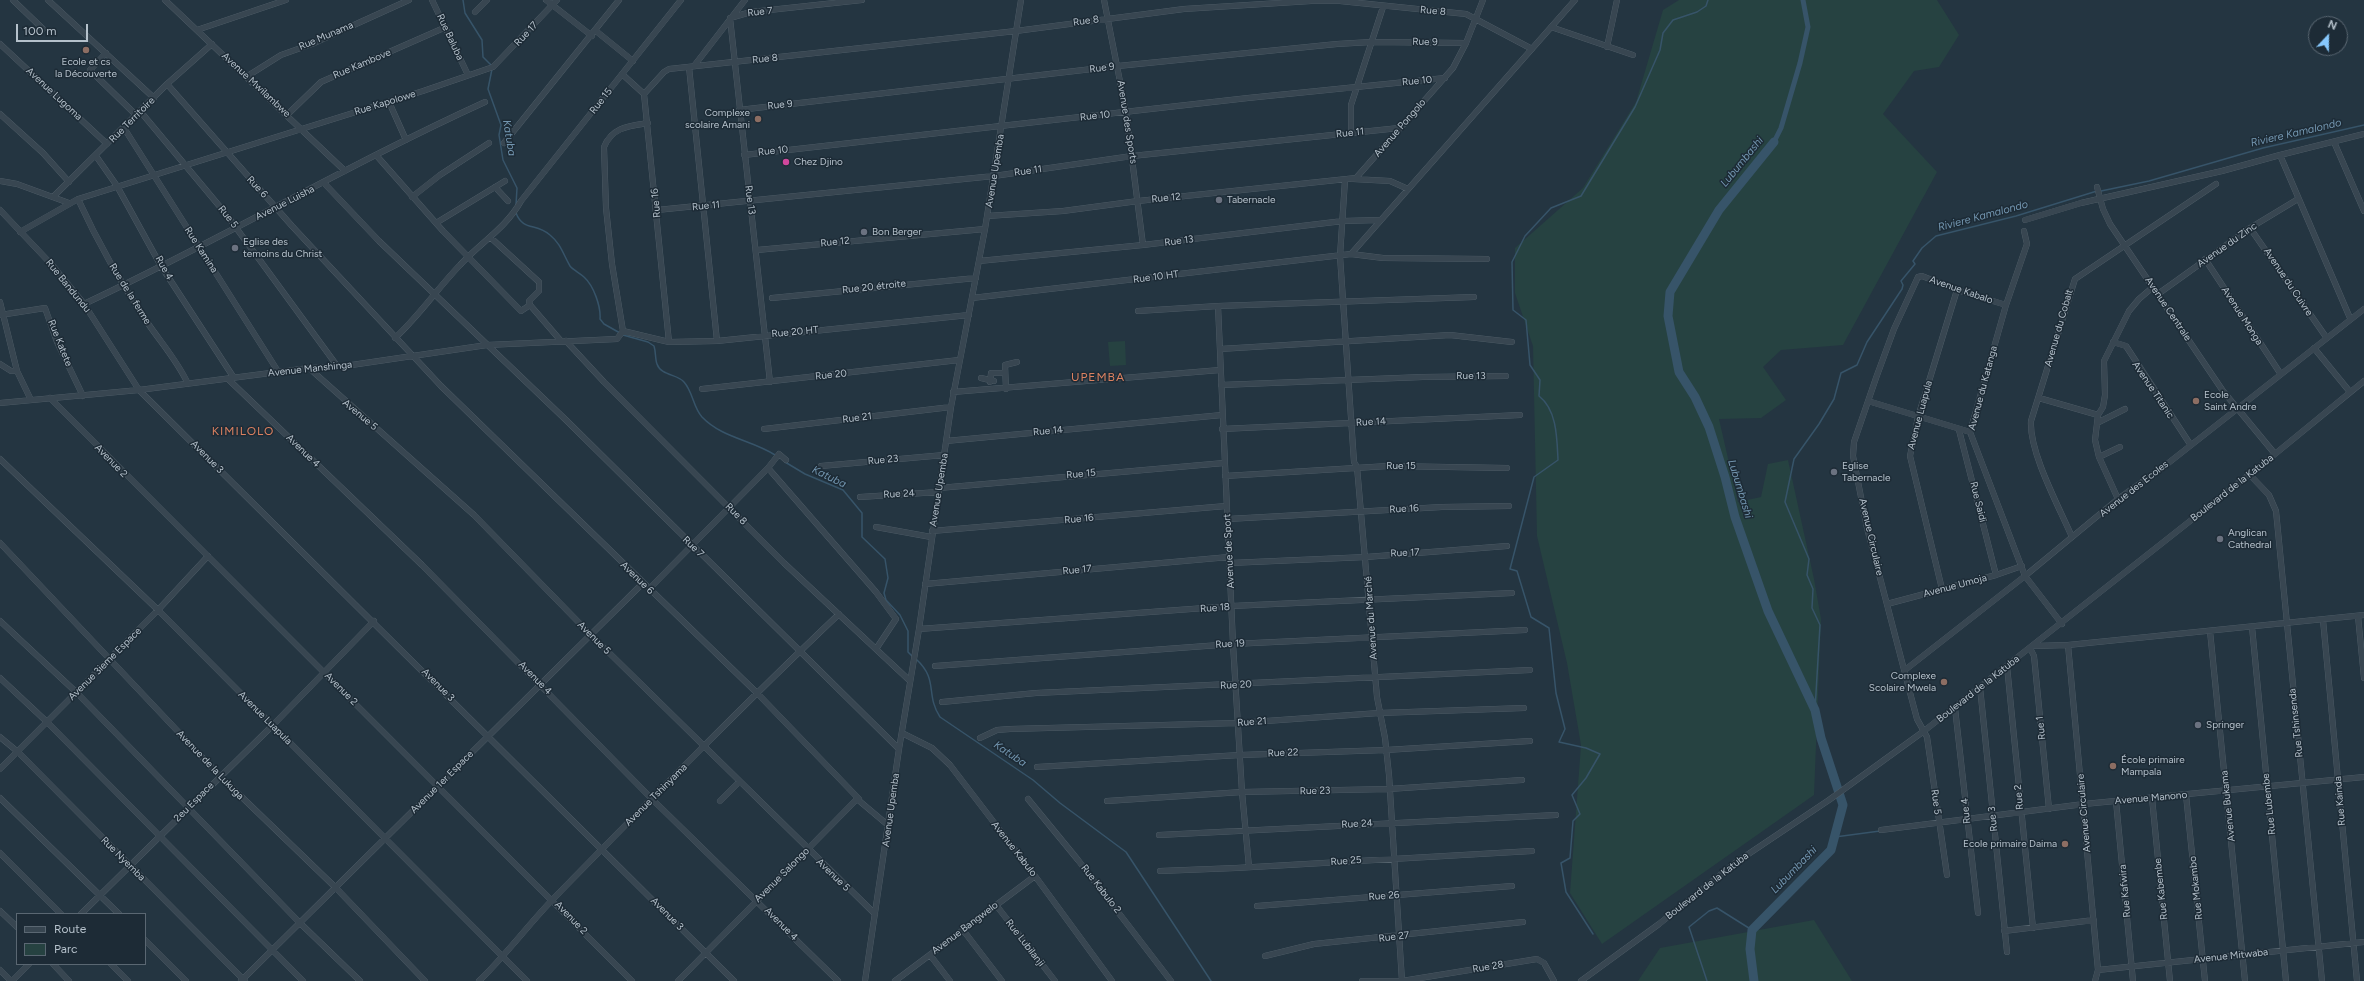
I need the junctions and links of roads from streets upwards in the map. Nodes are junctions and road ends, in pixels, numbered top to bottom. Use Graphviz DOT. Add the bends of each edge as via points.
graph roads {
  1 [pos="12,0"];
  2 [pos="48,0"];
  3 [pos="165,0"];
  4 [pos="286,0"];
  5 [pos="409,0"];
  6 [pos="441,0"];
  7 [pos="487,0"];
  8 [pos="546,0"];
  9 [pos="557,0"];
  10 [pos="619,0"];
  11 [pos="680,0"];
  12 [pos="745,0"];
  13 [pos="862,0"];
  14 [pos="1021,0"];
  15 [pos="1104,0"];
  16 [pos="1483,0"];
  17 [pos="1575,0"];
  18 [pos="1617,0"];
  19 [pos="433,2"];
  20 [pos="552,5"];
  21 [pos="1384,7"];
  22 [pos="475,12"];
  23 [pos="730,18"];
  24 [pos="1108,18"];
  25 [pos="1476,18"];
  26 [pos="446,27"];
  27 [pos="1551,27"];
  28 [pos="43,29"];
  29 [pos="197,30"];
  30 [pos="596,31"];
  31 [pos="1016,31"];
  32 [pos="592,36"];
  33 [pos="1371,42"];
  34 [pos="1466,43"];
  35 [pos="0,44"];
  36 [pos="212,44"];
  37 [pos="1607,47"];
  38 [pos="1532,49"];
  39 [pos="106,52"];
  40 [pos="1633,56"];
  41 [pos="632,61"];
  42 [pos="735,62"];
  43 [pos="691,66"];
  44 [pos="1118,66"];
  45 [pos="622,74"];
  46 [pos="468,75"];
  47 [pos="246,76"];
  48 [pos="1445,78"];
  49 [pos="1009,79"];
  50 [pos="167,84"];
  51 [pos="1356,87"];
  52 [pos="644,94"];
  53 [pos="154,98"];
  54 [pos="388,102"];
  55 [pos="485,102"];
  56 [pos="739,110"];
  57 [pos="1126,112"];
  58 [pos="138,113"];
  59 [pos="0,114"];
  60 [pos="287,115"];
  61 [pos="648,123"];
  62 [pos="1002,126"];
  63 [pos="124,128"];
  64 [pos="302,128"];
  65 [pos="1399,128"];
  66 [pos="1351,133"];
  67 [pos="2364,134"];
  68 [pos="406,140"];
  69 [pos="2334,142"];
  70 [pos="489,143"];
  71 [pos="504,143"];
  72 [pos="107,144"];
  73 [pos="226,152"];
  74 [pos="744,154"];
  75 [pos="376,155"];
  76 [pos="2280,155"];
  77 [pos="96,156"];
  78 [pos="1132,156"];
  79 [pos="186,165"];
  80 [pos="345,171"];
  81 [pos="155,176"];
  82 [pos="994,176"];
  83 [pos="1353,179"];
  84 [pos="1345,180"];
  85 [pos="0,181"];
  86 [pos="505,181"];
  87 [pos="69,182"];
  88 [pos="324,183"];
  89 [pos="2216,184"];
  90 [pos="117,186"];
  91 [pos="495,187"];
  92 [pos="2097,187"];
  93 [pos="1408,189"];
  94 [pos="53,197"];
  95 [pos="412,197"];
  96 [pos="78,199"];
  97 [pos="2100,199"];
  98 [pos="2298,199"];
  99 [pos="1138,200"];
  100 [pos="508,201"];
  101 [pos="750,202"];
  102 [pos="69,203"];
  103 [pos="276,206"];
  104 [pos="703,206"];
  105 [pos="0,210"];
  106 [pos="657,210"];
  107 [pos="2364,211"];
  108 [pos="987,216"];
  109 [pos="1379,220"];
  110 [pos="2025,220"];
  111 [pos="1343,221"];
  112 [pos="436,223"];
  113 [pos="237,228"];
  114 [pos="2250,228"];
  115 [pos="985,229"];
  116 [pos="2024,231"];
  117 [pos="20,232"];
  118 [pos="490,237"];
  119 [pos="2124,244"];
  120 [pos="1143,245"];
  121 [pos="199,246"];
  122 [pos="757,250"];
  123 [pos="1351,254"];
  124 [pos="468,256"];
  125 [pos="1340,256"];
  126 [pos="1487,259"];
  127 [pos="2205,259"];
  128 [pos="979,260"];
  129 [pos="161,266"];
  130 [pos="976,278"];
  131 [pos="1917,278"];
  132 [pos="124,285"];
  133 [pos="2152,287"];
  134 [pos="1957,290"];
  135 [pos="436,294"];
  136 [pos="2158,294"];
  137 [pos="1474,297"];
  138 [pos="772,298"];
  139 [pos="972,298"];
  140 [pos="1342,300"];
  141 [pos="0,302"];
  142 [pos="84,304"];
  143 [pos="530,305"];
  144 [pos="1218,306"];
  145 [pos="2006,306"];
  146 [pos="2364,308"];
  147 [pos="1138,311"];
  148 [pos="1,315"];
  149 [pos="969,315"];
  150 [pos="2350,318"];
  151 [pos="623,331"];
  152 [pos="764,335"];
  153 [pos="2326,337"];
  154 [pos="395,338"];
  155 [pos="564,341"];
  156 [pos="717,341"];
  157 [pos="1345,341"];
  158 [pos="669,342"];
  159 [pos="1512,342"];
  160 [pos="2113,342"];
  161 [pos="487,345"];
  162 [pos="2314,348"];
  163 [pos="1220,349"];
  164 [pos="416,357"];
  165 [pos="959,360"];
  166 [pos="1017,362"];
  167 [pos="0,364"];
  168 [pos="338,367"];
  169 [pos="309,368"];
  170 [pos="1220,370"];
  171 [pos="17,371"];
  172 [pos="279,373"];
  173 [pos="1005,373"];
  174 [pos="2280,373"];
  175 [pos="1506,376"];
  176 [pos="231,378"];
  177 [pos="981,378"];
  178 [pos="1348,380"];
  179 [pos="2364,381"];
  180 [pos="770,382"];
  181 [pos="188,384"];
  182 [pos="1221,385"];
  183 [pos="702,389"];
  184 [pos="1006,389"];
  185 [pos="139,390"];
  186 [pos="953,392"];
  187 [pos="2350,392"];
  188 [pos="83,396"];
  189 [pos="50,398"];
  190 [pos="2039,398"];
  191 [pos="31,400"];
  192 [pos="1868,401"];
  193 [pos="0,403"];
  194 [pos="951,407"];
  195 [pos="2236,408"];
  196 [pos="2125,409"];
  197 [pos="1520,414"];
  198 [pos="1222,415"];
  199 [pos="2098,415"];
  200 [pos="1918,417"];
  201 [pos="1350,423"];
  202 [pos="2097,423"];
  203 [pos="764,428"];
  204 [pos="1222,428"];
  205 [pos="1959,430"];
  206 [pos="1970,432"];
  207 [pos="946,441"];
  208 [pos="2190,444"];
  209 [pos="2120,447"];
  210 [pos="2275,454"];
  211 [pos="944,455"];
  212 [pos="2099,457"];
  213 [pos="0,459"];
  214 [pos="786,460"];
  215 [pos="1224,463"];
  216 [pos="821,466"];
  217 [pos="1357,467"];
  218 [pos="768,468"];
  219 [pos="1507,468"];
  220 [pos="2249,474"];
  221 [pos="1225,476"];
  222 [pos="939,490"];
  223 [pos="860,497"];
  224 [pos="2118,499"];
  225 [pos="1226,506"];
  226 [pos="1509,506"];
  227 [pos="729,507"];
  228 [pos="1362,511"];
  229 [pos="1228,519"];
  230 [pos="876,527"];
  231 [pos="932,534"];
  232 [pos="2072,538"];
  233 [pos="0,543"];
  234 [pos="691,545"];
  235 [pos="1508,546"];
  236 [pos="208,556"];
  237 [pos="1229,557"];
  238 [pos="1366,557"];
  239 [pos="1230,563"];
  240 [pos="2022,566"];
  241 [pos="1996,575"];
  242 [pos="2025,576"];
  243 [pos="643,583"];
  244 [pos="925,584"];
  245 [pos="649,589"];
  246 [pos="1942,589"];
  247 [pos="1512,593"];
  248 [pos="1369,601"];
  249 [pos="1887,604"];
  250 [pos="1232,606"];
  251 [pos="158,610"];
  252 [pos="839,614"];
  253 [pos="2361,616"];
  254 [pos="2323,620"];
  255 [pos="0,621"];
  256 [pos="374,621"];
  257 [pos="2062,624"];
  258 [pos="2286,624"];
  259 [pos="2252,627"];
  260 [pos="920,629"];
  261 [pos="1525,630"];
  262 [pos="2210,631"];
  263 [pos="591,636"];
  264 [pos="1372,639"];
  265 [pos="1233,644"];
  266 [pos="2068,645"];
  267 [pos="2032,647"];
  268 [pos="876,650"];
  269 [pos="801,651"];
  270 [pos="109,660"];
  271 [pos="935,666"];
  272 [pos="2007,666"];
  273 [pos="1530,670"];
  274 [pos="1905,670"];
  275 [pos="324,672"];
  276 [pos="1374,676"];
  277 [pos="0,678"];
  278 [pos="2364,678"];
  279 [pos="910,681"];
  280 [pos="540,684"];
  281 [pos="1236,685"];
  282 [pos="1980,687"];
  283 [pos="76,692"];
  284 [pos="757,693"];
  285 [pos="942,702"];
  286 [pos="1524,708"];
  287 [pos="1954,708"];
  288 [pos="1379,713"];
  289 [pos="47,722"];
  290 [pos="1238,723"];
  291 [pos="272,726"];
  292 [pos="1924,731"];
  293 [pos="902,733"];
  294 [pos="489,735"];
  295 [pos="0,737"];
  296 [pos="980,738"];
  297 [pos="1530,741"];
  298 [pos="705,747"];
  299 [pos="899,749"];
  300 [pos="1386,750"];
  301 [pos="18,752"];
  302 [pos="1240,754"];
  303 [pos="1037,767"];
  304 [pos="0,770"];
  305 [pos="220,776"];
  306 [pos="2364,777"];
  307 [pos="1522,780"];
  308 [pos="2338,780"];
  309 [pos="739,782"];
  310 [pos="2302,783"];
  311 [pos="438,786"];
  312 [pos="2267,787"];
  313 [pos="1390,789"];
  314 [pos="2226,791"];
  315 [pos="1242,792"];
  316 [pos="2186,795"];
  317 [pos="0,798"];
  318 [pos="652,798"];
  319 [pos="2152,798"];
  320 [pos="859,799"];
  321 [pos="1028,799"];
  322 [pos="720,801"];
  323 [pos="1107,801"];
  324 [pos="2116,801"];
  325 [pos="2084,804"];
  326 [pos="189,807"];
  327 [pos="2049,809"];
  328 [pos="2020,812"];
  329 [pos="1993,815"];
  330 [pos="1556,816"];
  331 [pos="1966,818"];
  332 [pos="1390,823"];
  333 [pos="1939,823"];
  334 [pos="889,826"];
  335 [pos="1246,830"];
  336 [pos="1881,830"];
  337 [pos="1159,835"];
  338 [pos="160,836"];
  339 [pos="386,837"];
  340 [pos="602,849"];
  341 [pos="807,850"];
  342 [pos="1532,851"];
  343 [pos="0,853"];
  344 [pos="1393,858"];
  345 [pos="129,865"];
  346 [pos="1249,867"];
  347 [pos="1160,871"];
  348 [pos="1947,875"];
  349 [pos="1035,876"];
  350 [pos="1512,886"];
  351 [pos="336,888"];
  352 [pos="101,895"];
  353 [pos="1396,895"];
  354 [pos="553,900"];
  355 [pos="758,900"];
  356 [pos="996,905"];
  357 [pos="1257,906"];
  358 [pos="0,911"];
  359 [pos="60,913"];
  360 [pos="82,913"];
  361 [pos="118,913"];
  362 [pos="1978,913"];
  363 [pos="875,914"];
  364 [pos="2094,920"];
  365 [pos="1523,922"];
  366 [pos="300,923"];
  367 [pos="16,926"];
  368 [pos="2033,928"];
  369 [pos="963,930"];
  370 [pos="2004,931"];
  371 [pos="1400,937"];
  372 [pos="146,941"];
  373 [pos="2364,942"];
  374 [pos="2354,943"];
  375 [pos="2318,946"];
  376 [pos="273,949"];
  377 [pos="2283,950"];
  378 [pos="706,952"];
  379 [pos="2007,952"];
  380 [pos="2242,954"];
  381 [pos="930,955"];
  382 [pos="1265,956"];
  383 [pos="503,958"];
  384 [pos="2203,959"];
  385 [pos="2168,963"];
  386 [pos="28,965"];
  387 [pos="54,965"];
  388 [pos="112,965"];
  389 [pos="2132,968"];
  390 [pos="0,970"];
  391 [pos="2098,970"];
  392 [pos="243,980"];
  393 [pos="12,981"];
  394 [pos="70,981"];
  395 [pos="128,981"];
  396 [pos="186,981"];
  397 [pos="303,981"];
  398 [pos="360,981"];
  399 [pos="425,981"];
  400 [pos="480,981"];
  401 [pos="527,981"];
  402 [pos="632,981"];
  403 [pos="678,981"];
  404 [pos="734,981"];
  405 [pos="838,981"];
  406 [pos="865,981"];
  407 [pos="896,981"];
  408 [pos="950,981"];
  409 [pos="1002,981"];
  410 [pos="1055,981"];
  411 [pos="1112,981"];
  412 [pos="1171,981"];
  413 [pos="1362,981"];
  414 [pos="1402,981"];
  415 [pos="1554,981"];
  416 [pos="1581,981"];
  417 [pos="2095,981"];
  418 [pos="2133,981"];
  419 [pos="2170,981"];
  420 [pos="2205,981"];
  421 [pos="2245,981"];
  422 [pos="2286,981"];
  423 [pos="2322,981"];
  424 [pos="2357,981"];
  1 -- 28 [label="street"];
  2 -- 39 [label="street"];
  3 -- 29 [label="street, Avenue Mwilambwe"];
  4 -- 29 [label="street"];
  5 -- 47 [label="street, Rue Munama" via="312,44 281,55"];
  6 -- 19 [label="street"];
  7 -- 22 [label="street"];
  8 -- 20 [label="street"];
  9 -- 20 [label="street, Rue 17"];
  10 -- 30 [label="street"];
  11 -- 41 [label="street, Rue 15"];
  12 -- 23 [label="street"];
  13 -- 23 [label="street, Rue 7" via="751,12"];
  14 -- 31 [label="street, Avenue Upemba"];
  15 -- 24 [label="street, Avenue des Sports"];
  16 -- 25 [label="street, Avenue Pongolo"];
  17 -- 27 [label="street"];
  18 -- 37 [label="street"];
  19 -- 26 [label="street, Rue Baluba"];
  20 -- 32 [label="street"];
  20 -- 46 [label="street, Rue 17" via="493,67"];
  21 -- 24 [label="street, Rue 8" via="1340,1 1311,1 1184,9"];
  21 -- 25 [label="street, Rue 8" via="1466,14"];
  21 -- 33 [label="street"];
  23 -- 42 [label="street, Rue 13"];
  23 -- 43 [label="street"];
  24 -- 31 [label="street, Rue 8"];
  24 -- 44 [label="street, Avenue des Sports"];
  25 -- 34 [label="street, Avenue Pongolo"];
  25 -- 38 [label="street, Rue 8"];
  26 -- 46 [label="street, Rue Baluba"];
  26 -- 60 [label="street, Rue Kambove" via="322,82"];
  27 -- 37 [label="street"];
  27 -- 38 [label="street"];
  29 -- 36 [label="street, Avenue Mwilambwe"];
  30 -- 32 [label="street"];
  30 -- 41 [label="street"];
  31 -- 42 [label="street, Rue 8"];
  31 -- 49 [label="street, Avenue Upemba"];
  32 -- 71 [label="street"];
  33 -- 34 [label="street, Rue 9"];
  33 -- 44 [label="street, Rue 9"];
  33 -- 51 [label="street"];
  34 -- 48 [label="street, Avenue Pongolo"];
  35 -- 72 [label="street, Avenue Lugoma"];
  36 -- 47 [label="street, Avenue Mwilambwe"];
  36 -- 50 [label="street, Rue Territoire"];
  37 -- 40 [label="street"];
  38 -- 93 [label="street"];
  39 -- 53 [label="street"];
  39 -- 58 [label="street, Rue 5" via="90,70"];
  41 -- 45 [label="street, Rue 15"];
  42 -- 43 [label="street, Rue 8"];
  42 -- 56 [label="street, Rue 13"];
  43 -- 52 [label="street, Rue 8" via="666,70"];
  43 -- 104 [label="street"];
  44 -- 49 [label="street, Rue 9"];
  44 -- 57 [label="street, Avenue des Sports"];
  45 -- 52 [label="street"];
  45 -- 118 [label="street, Rue 15" via="511,217"];
  46 -- 54 [label="street, Rue Kapolowe"];
  47 -- 60 [label="street, Avenue Mwilambwe"];
  48 -- 51 [label="street, Rue 10"];
  48 -- 65 [label="street, Avenue Pongolo"];
  49 -- 56 [label="street, Rue 9"];
  49 -- 62 [label="street, Avenue Upemba"];
  50 -- 53 [label="street, Rue Territoire"];
  50 -- 73 [label="street, Rue 6"];
  51 -- 57 [label="street, Rue 10"];
  51 -- 66 [label="street" via="1351,105"];
  52 -- 61 [label="street, Rue 16"];
  53 -- 58 [label="street, Rue Territoire"];
  54 -- 64 [label="street, Rue Kapolowe"];
  54 -- 68 [label="street"];
  55 -- 68 [label="street, Avenue Luisha"];
  56 -- 74 [label="street, Rue 13"];
  57 -- 62 [label="street, Rue 10"];
  57 -- 78 [label="street, Avenue des Sports"];
  58 -- 63 [label="street, Rue Territoire"];
  58 -- 79 [label="street, Rue 5"];
  59 -- 87 [label="street" via="43,153"];
  60 -- 64 [label="street, Avenue Mwilambwe"];
  61 -- 106 [label="street, Rue 16"];
  61 -- 151 [label="street" via="618,129 608,138 604,147 607,215"];
  62 -- 74 [label="street, Rue 10"];
  62 -- 82 [label="street, Avenue Upemba"];
  63 -- 72 [label="street, Rue Territoire"];
  63 -- 81 [label="street, Rue Kamina"];
  64 -- 73 [label="street, Rue Kapolowe"];
  64 -- 80 [label="street, Avenue Mwilambwe"];
  65 -- 66 [label="street, Rue 11"];
  65 -- 83 [label="street, Avenue Pongolo" via="1362,173"];
  66 -- 78 [label="street, Rue 11"];
  67 -- 69 [label="street"];
  68 -- 75 [label="street, Avenue Luisha"];
  69 -- 76 [label="street"];
  69 -- 107 [label="street"];
  70 -- 95 [label="street"];
  72 -- 77 [label="street, Rue Territoire"];
  73 -- 79 [label="street, Rue Kapolowe"];
  73 -- 103 [label="street, Rue 6"];
  74 -- 101 [label="street, Rue 13"];
  75 -- 80 [label="street, Avenue Luisha"];
  75 -- 95 [label="street"];
  76 -- 97 [label="street"];
  76 -- 98 [label="street"];
  77 -- 87 [label="street, Rue Territoire"];
  77 -- 90 [label="street, Rue 4"];
  78 -- 82 [label="street, Rue 11"];
  78 -- 99 [label="street, Avenue des Sports"];
  79 -- 81 [label="street, Rue Kapolowe"];
  79 -- 113 [label="street, Rue 5"];
  80 -- 88 [label="street, Avenue Luisha"];
  81 -- 90 [label="street, Rue Kapolowe"];
  81 -- 121 [label="street, Rue Kamina"];
  82 -- 101 [label="street, Rue 11"];
  82 -- 108 [label="street, Avenue Upemba"];
  83 -- 84 [label="street"];
  83 -- 93 [label="street" via="1390,182"];
  84 -- 99 [label="street, Rue 12"];
  84 -- 111 [label="street"];
  85 -- 94 [label="street" via="17,184"];
  86 -- 91 [label="street"];
  87 -- 94 [label="street, Rue Territoire"];
  88 -- 103 [label="street, Avenue Luisha"];
  88 -- 135 [label="street, Rue 7" via="379,241"];
  89 -- 119 [label="street, Avenue du Cobalt"];
  90 -- 96 [label="street, Rue Kapolowe"];
  90 -- 129 [label="street, Rue 4"];
  91 -- 100 [label="street"];
  91 -- 112 [label="street"];
  92 -- 97 [label="street, Avenue Centrale"];
  93 -- 109 [label="street"];
  94 -- 102 [label="street"];
  95 -- 112 [label="street"];
  96 -- 102 [label="street, Rue Kapolowe"];
  96 -- 132 [label="street, Rue de la ferme" via="99,244"];
  97 -- 110 [label="street"];
  97 -- 119 [label="street, Avenue Centrale" via="2110,224"];
  98 -- 114 [label="street, Avenue du Zinc"];
  98 -- 150 [label="street"];
  99 -- 108 [label="street, Rue 12" via="1063,211"];
  99 -- 120 [label="street, Avenue des Sports"];
  101 -- 104 [label="street, Rue 11"];
  101 -- 122 [label="street, Rue 13"];
  102 -- 117 [label="street, Rue Kapolowe"];
  103 -- 113 [label="street, Avenue Luisha"];
  103 -- 154 [label="street, Rue 6"];
  104 -- 106 [label="street, Rue 11"];
  104 -- 156 [label="street"];
  105 -- 117 [label="street, Rue Bandundu"];
  106 -- 158 [label="street, Rue 16"];
  108 -- 115 [label="street, Avenue Upemba"];
  109 -- 111 [label="street, Rue 13"];
  109 -- 123 [label="street"];
  111 -- 120 [label="street, Rue 13"];
  111 -- 125 [label="street"];
  112 -- 124 [label="street"];
  113 -- 121 [label="street, Avenue Luisha"];
  113 -- 168 [label="street, Rue 5"];
  114 -- 127 [label="street, Avenue du Zinc"];
  114 -- 153 [label="street, Avenue du Cuivre"];
  115 -- 122 [label="street, Rue 12"];
  115 -- 128 [label="street, Avenue Upemba"];
  116 -- 145 [label="street, Avenue du Katanga" via="2027,244"];
  117 -- 142 [label="street, Rue Bandundu"];
  118 -- 124 [label="street, Rue 15"];
  118 -- 143 [label="street" via="539,282 539,291 529,301"];
  119 -- 133 [label="street, Avenue Centrale"];
  119 -- 190 [label="street, Avenue du Cobalt" via="2073,282"];
  120 -- 128 [label="street, Rue 13"];
  121 -- 129 [label="street, Avenue Luisha"];
  121 -- 172 [label="street, Rue Kamina"];
  122 -- 152 [label="street, Rue 13"];
  123 -- 125 [label="street, Rue 10 HT"];
  123 -- 126 [label="street, Rue 10 HT" via="1383,258"];
  124 -- 135 [label="street, Rue 15"];
  124 -- 143 [label="street" via="519,311"];
  125 -- 139 [label="street, Rue 10 HT"];
  125 -- 140 [label="street, Avenue du Marché"];
  127 -- 136 [label="street, Avenue du Zinc"];
  127 -- 174 [label="street, Avenue Monga"];
  128 -- 130 [label="street, Avenue Upemba"];
  129 -- 132 [label="street, Avenue Luisha"];
  129 -- 176 [label="street, Rue 4"];
  130 -- 138 [label="street, Rue 20 étroite"];
  130 -- 139 [label="street, Avenue Upemba"];
  131 -- 134 [label="street, Avenue Kabalo" via="1922,276"];
  131 -- 192 [label="street, Avenue Circulaire" via="1894,329"];
  132 -- 142 [label="street, Avenue Luisha"];
  132 -- 181 [label="street, Rue de la ferme" via="150,327 176,360"];
  133 -- 136 [label="street, Avenue Centrale"];
  133 -- 160 [label="street" via="2130,311"];
  134 -- 145 [label="street, Avenue Kabalo"];
  134 -- 200 [label="street, Avenue Luapula"];
  135 -- 154 [label="street, Rue 15"];
  135 -- 161 [label="street, Rue 7"];
  136 -- 195 [label="street, Avenue Centrale"];
  137 -- 140 [label="street"];
  139 -- 149 [label="street, Avenue Upemba"];
  140 -- 144 [label="street"];
  140 -- 157 [label="street, Avenue du Marché"];
  141 -- 148 [label="street"];
  142 -- 185 [label="street, Rue Bandundu"];
  143 -- 155 [label="street, Rue 8"];
  144 -- 147 [label="street"];
  144 -- 163 [label="street, Avenue de Sport"];
  145 -- 206 [label="street, Avenue du Katanga"];
  146 -- 150 [label="street, Avenue des Ecoles"];
  148 -- 171 [label="street"];
  148 -- 188 [label="street, Rue Katete" via="42,308 47,310 57,342"];
  149 -- 152 [label="street, Rue 20 HT"];
  149 -- 165 [label="street, Avenue Upemba"];
  150 -- 153 [label="street, Avenue des Ecoles"];
  151 -- 155 [label="street, Avenue Manshinga" via="616,339"];
  151 -- 158 [label="street, Rue 20 HT"];
  152 -- 156 [label="street, Rue 20 HT"];
  152 -- 180 [label="street, Rue 13"];
  153 -- 162 [label="street, Avenue des Ecoles"];
  154 -- 164 [label="street, Rue 6"];
  155 -- 161 [label="street, Avenue Manshinga"];
  155 -- 227 [label="street, Rue 8"];
  156 -- 158 [label="street, Rue 20 HT"];
  157 -- 159 [label="street" via="1450,334"];
  157 -- 163 [label="street"];
  157 -- 178 [label="street, Avenue du Marché"];
  160 -- 199 [label="street" via="2104,361 2105,395 2103,407"];
  160 -- 208 [label="street, Avenue Titanic" via="2126,346"];
  161 -- 164 [label="street, Avenue Manshinga"];
  161 -- 234 [label="street, Rue 7"];
  162 -- 174 [label="street, Avenue des Ecoles"];
  162 -- 187 [label="street"];
  163 -- 170 [label="street, Avenue de Sport"];
  164 -- 168 [label="street, Avenue Manshinga"];
  164 -- 243 [label="street, Avenue 6" via="468,413"];
  165 -- 180 [label="street, Rue 20"];
  165 -- 186 [label="street, Avenue Upemba"];
  166 -- 173 [label="street" via="1005,366"];
  167 -- 171 [label="street" via="11,371"];
  168 -- 169 [label="street, Avenue Manshinga"];
  169 -- 172 [label="street, Avenue Manshinga"];
  169 -- 263 [label="street, Avenue 5" via="474,515"];
  170 -- 182 [label="street, Avenue de Sport"];
  170 -- 184 [label="street"];
  171 -- 191 [label="street"];
  172 -- 176 [label="street, Avenue Manshinga"];
  173 -- 177 [label="street" via="991,373 992,381"];
  173 -- 184 [label="street"];
  174 -- 195 [label="street, Avenue des Ecoles"];
  175 -- 178 [label="street, Rue 13" via="1423,376"];
  176 -- 181 [label="street, Avenue Manshinga"];
  176 -- 280 [label="street, Avenue 4"];
  178 -- 182 [label="street, Rue 13"];
  178 -- 201 [label="street, Avenue du Marché"];
  179 -- 187 [label="street, Boulevard de la Katuba"];
  180 -- 183 [label="street, Rue 20"];
  181 -- 185 [label="street, Avenue Manshinga"];
  182 -- 198 [label="street, Avenue de Sport"];
  184 -- 186 [label="street"];
  185 -- 188 [label="street, Avenue Manshinga"];
  185 -- 256 [label="street, Avenue 3"];
  186 -- 194 [label="street, Avenue Upemba"];
  187 -- 210 [label="street, Boulevard de la Katuba"];
  188 -- 189 [label="street, Avenue Manshinga"];
  189 -- 191 [label="street, Avenue Manshinga"];
  189 -- 236 [label="street, Avenue 2"];
  190 -- 199 [label="street"];
  190 -- 232 [label="street, Avenue du Cobalt" via="2032,421 2032,437 2036,453"];
  191 -- 193 [label="street, Avenue Manshinga"];
  192 -- 200 [label="street"];
  192 -- 249 [label="street, Avenue Circulaire" via="1854,442 1853,456 1867,528"];
  194 -- 203 [label="street, Rue 21"];
  194 -- 207 [label="street, Avenue Upemba"];
  195 -- 208 [label="street, Avenue des Ecoles"];
  195 -- 210 [label="street"];
  196 -- 202 [label="street"];
  197 -- 201 [label="street, Rue 14"];
  198 -- 204 [label="street, Avenue de Sport"];
  198 -- 207 [label="street, Rue 14"];
  199 -- 202 [label="street"];
  200 -- 205 [label="street"];
  200 -- 246 [label="street, Avenue Luapula" via="1910,456"];
  201 -- 204 [label="street, Rue 14"];
  201 -- 217 [label="street, Avenue du Marché" via="1354,462"];
  202 -- 212 [label="street" via="2095,440"];
  204 -- 215 [label="street, Avenue de Sport"];
  205 -- 206 [label="street"];
  205 -- 241 [label="street, Rue Saidi"];
  206 -- 240 [label="street, Avenue du Katanga"];
  207 -- 211 [label="street, Avenue Upemba"];
  208 -- 224 [label="street, Avenue des Ecoles"];
  209 -- 212 [label="street"];
  210 -- 220 [label="street, Boulevard de la Katuba"];
  211 -- 216 [label="street, Rue 23"];
  211 -- 222 [label="street, Avenue Upemba"];
  212 -- 224 [label="street"];
  213 -- 251 [label="street, Avenue Luapula"];
  214 -- 218 [label="street" via="779,454"];
  215 -- 221 [label="street, Avenue de Sport"];
  215 -- 222 [label="street, Rue 15"];
  217 -- 219 [label="street, Rue 15"];
  217 -- 221 [label="street, Rue 15"];
  217 -- 228 [label="street, Avenue du Marché"];
  218 -- 227 [label="street"];
  218 -- 268 [label="street" via="876,592 896,619"];
  220 -- 257 [label="street, Boulevard de la Katuba"];
  220 -- 258 [label="street, Rue Tshinsenda" via="2275,507"];
  221 -- 225 [label="street, Avenue de Sport"];
  222 -- 223 [label="street, Rue 24"];
  222 -- 231 [label="street, Avenue Upemba"];
  224 -- 232 [label="street, Avenue des Ecoles"];
  225 -- 229 [label="street, Avenue de Sport"];
  225 -- 231 [label="street, Rue 16"];
  226 -- 228 [label="street, Rue 16"];
  227 -- 234 [label="street"];
  227 -- 252 [label="street, Rue 8"];
  228 -- 229 [label="street, Rue 16"];
  228 -- 238 [label="street, Avenue du Marché"];
  229 -- 237 [label="street, Avenue de Sport"];
  230 -- 231 [label="street, Rue 16"];
  231 -- 244 [label="street, Avenue Upemba"];
  232 -- 242 [label="street, Avenue des Ecoles"];
  233 -- 270 [label="street, Avenue de la Lukuga"];
  234 -- 245 [label="street"];
  234 -- 269 [label="street, Rue 7"];
  235 -- 238 [label="street, Rue 17"];
  236 -- 251 [label="street, Avenue 3ieme Espace"];
  236 -- 275 [label="street, Avenue 2"];
  237 -- 239 [label="street, Avenue de Sport"];
  237 -- 244 [label="street, Rue 17"];
  238 -- 239 [label="street, Rue 17"];
  238 -- 248 [label="street, Avenue du Marché"];
  239 -- 250 [label="street, Avenue de Sport"];
  240 -- 241 [label="street, Avenue Umoja"];
  240 -- 242 [label="street, Avenue du Katanga"];
  241 -- 246 [label="street, Avenue Umoja"];
  242 -- 257 [label="street, Avenue du Katanga"];
  242 -- 274 [label="street, Avenue des Ecoles"];
  243 -- 245 [label="street, Avenue 6"];
  243 -- 263 [label="street, Avenue 1er Espace"];
  244 -- 260 [label="street, Avenue Upemba"];
  245 -- 284 [label="street, Avenue 6"];
  246 -- 249 [label="street, Avenue Umoja"];
  247 -- 248 [label="street, Rue 18"];
  248 -- 250 [label="street, Rue 18"];
  248 -- 264 [label="street, Avenue du Marché"];
  249 -- 274 [label="street, Avenue Circulaire"];
  250 -- 260 [label="street, Rue 18"];
  250 -- 265 [label="street, Avenue de Sport"];
  251 -- 270 [label="street, Avenue 3ieme Espace"];
  251 -- 291 [label="street, Avenue Luapula"];
  252 -- 268 [label="street, Rue 8"];
  252 -- 269 [label="street, Avenue Tshinyama"];
  253 -- 254 [label="street"];
  253 -- 278 [label="street"];
  254 -- 258 [label="street"];
  254 -- 308 [label="street, Rue Kainda"];
  255 -- 283 [label="street"];
  256 -- 275 [label="street, 2eu Espace"];
  256 -- 294 [label="street, Avenue 3"];
  257 -- 267 [label="street, Boulevard de la Katuba"];
  258 -- 259 [label="street"];
  258 -- 310 [label="street, Rue Tshinsenda"];
  259 -- 262 [label="street"];
  259 -- 312 [label="street, Rue Lubembe"];
  260 -- 279 [label="street, Avenue Upemba"];
  261 -- 264 [label="street, Rue 19"];
  262 -- 266 [label="street"];
  262 -- 314 [label="street, Avenue Bukama"];
  263 -- 280 [label="street, Avenue 1er Espace"];
  263 -- 298 [label="street, Avenue 5"];
  264 -- 265 [label="street, Rue 19"];
  264 -- 276 [label="street, Avenue du Marché"];
  265 -- 271 [label="street, Rue 19"];
  265 -- 281 [label="street, Avenue de Sport"];
  266 -- 267 [label="street"];
  266 -- 325 [label="street, Avenue Circulaire"];
  267 -- 272 [label="street, Boulevard de la Katuba"];
  267 -- 327 [label="street, Rue 1"];
  268 -- 279 [label="street, Rue 8"];
  269 -- 284 [label="street, Avenue Tshinyama"];
  269 -- 299 [label="street, Rue 7"];
  270 -- 283 [label="street, Avenue 3ieme Espace"];
  270 -- 305 [label="street, Avenue de la Lukuga"];
  272 -- 282 [label="street, Boulevard de la Katuba"];
  272 -- 328 [label="street, Rue 2"];
  273 -- 276 [label="street, Rue 20"];
  274 -- 292 [label="street, Avenue Circulaire" via="1917,719"];
  275 -- 291 [label="street, 2eu Espace"];
  275 -- 311 [label="street, Avenue 2"];
  276 -- 281 [label="street, Rue 20"];
  276 -- 288 [label="street, Avenue du Marché"];
  277 -- 289 [label="street"];
  279 -- 293 [label="street, Avenue Upemba"];
  280 -- 294 [label="street, Avenue 1er Espace"];
  280 -- 318 [label="street, Avenue 4"];
  281 -- 285 [label="street, Rue 20" via="1036,693"];
  281 -- 290 [label="street, Avenue de Sport"];
  282 -- 287 [label="street, Boulevard de la Katuba"];
  282 -- 329 [label="street, Rue 3"];
  283 -- 289 [label="street, Avenue 3ieme Espace"];
  283 -- 326 [label="street"];
  284 -- 298 [label="street, Avenue Tshinyama"];
  284 -- 320 [label="street, Avenue 6"];
  286 -- 288 [label="street, Rue 21"];
  287 -- 292 [label="street, Boulevard de la Katuba"];
  287 -- 331 [label="street, Rue 4"];
  288 -- 290 [label="street, Rue 21"];
  288 -- 300 [label="street, Avenue du Marché"];
  289 -- 301 [label="street, Avenue 3ieme Espace"];
  289 -- 338 [label="street"];
  290 -- 296 [label="street, Rue 21" via="1010,729 997,730"];
  290 -- 302 [label="street, Avenue de Sport"];
  291 -- 305 [label="street, 2eu Espace"];
  291 -- 339 [label="street, Avenue Luapula"];
  292 -- 333 [label="street, Rue 5"];
  292 -- 416 [label="street, Boulevard de la Katuba" via="1829,800 1735,863 1659,924"];
  293 -- 299 [label="street, Avenue Upemba"];
  293 -- 349 [label="street, Avenue Kabulo" via="941,756"];
  294 -- 311 [label="street, Avenue 1er Espace"];
  294 -- 340 [label="street, Avenue 3"];
  295 -- 301 [label="street, Rue Nyemba"];
  297 -- 300 [label="street, Rue 22"];
  298 -- 309 [label="street, Avenue 5"];
  298 -- 318 [label="street, Avenue Tshinyama"];
  299 -- 334 [label="street, Avenue Upemba"];
  300 -- 302 [label="street, Rue 22"];
  300 -- 313 [label="street, Avenue du Marché"];
  301 -- 304 [label="street, Avenue 3ieme Espace"];
  301 -- 345 [label="street, Rue Nyemba"];
  302 -- 303 [label="street, Rue 22"];
  302 -- 315 [label="street, Avenue de Sport"];
  305 -- 326 [label="street, 2eu Espace"];
  305 -- 351 [label="street, Avenue de la Lukuga"];
  306 -- 308 [label="street, Avenue Manono"];
  307 -- 313 [label="street, Rue 23"];
  308 -- 310 [label="street, Avenue Manono"];
  308 -- 374 [label="street, Rue Kainda"];
  309 -- 322 [label="street"];
  309 -- 341 [label="street, Avenue 5"];
  310 -- 312 [label="street, Avenue Manono"];
  310 -- 375 [label="street, Rue Tshinsenda"];
  311 -- 339 [label="street, Avenue 1er Espace"];
  311 -- 354 [label="street, Avenue 2"];
  312 -- 314 [label="street, Avenue Manono"];
  312 -- 377 [label="street, Rue Lubembe"];
  313 -- 315 [label="street, Rue 23"];
  313 -- 332 [label="street, Avenue du Marché"];
  314 -- 316 [label="street, Avenue Manono"];
  314 -- 380 [label="street, Avenue Bukama"];
  315 -- 323 [label="street, Rue 23"];
  315 -- 335 [label="street, Avenue de Sport"];
  316 -- 319 [label="street, Avenue Manono"];
  316 -- 384 [label="street, Rue Mokambo"];
  317 -- 352 [label="street"];
  318 -- 340 [label="street, Avenue Tshinyama"];
  318 -- 355 [label="street, Avenue 4"];
  319 -- 324 [label="street, Avenue Manono"];
  319 -- 385 [label="street, Rue Kabembe"];
  320 -- 334 [label="street"];
  320 -- 341 [label="street, Avenue Salongo"];
  321 -- 412 [label="street, Rue Kabulo 2"];
  324 -- 325 [label="street, Avenue Manono"];
  324 -- 389 [label="street, Rue Kafwira"];
  325 -- 327 [label="street, Avenue Manono"];
  325 -- 364 [label="street, Avenue Circulaire"];
  326 -- 338 [label="street, 2eu Espace"];
  326 -- 366 [label="street"];
  327 -- 328 [label="street, Avenue Manono"];
  328 -- 329 [label="street, Avenue Manono"];
  328 -- 368 [label="street, Rue 2"];
  329 -- 331 [label="street, Avenue Manono"];
  329 -- 370 [label="street, Rue 3"];
  330 -- 332 [label="street, Rue 24"];
  331 -- 333 [label="street, Avenue Manono"];
  331 -- 362 [label="street, Rue 4"];
  332 -- 335 [label="street, Rue 24"];
  332 -- 344 [label="street, Avenue du Marché"];
  333 -- 336 [label="street, Avenue Manono"];
  333 -- 348 [label="street, Rue 5"];
  334 -- 363 [label="street, Avenue Upemba"];
  335 -- 337 [label="street, Rue 24"];
  335 -- 346 [label="street, Avenue de Sport"];
  338 -- 345 [label="street, 2eu Espace"];
  338 -- 376 [label="street"];
  339 -- 351 [label="street, Avenue 1er Espace"];
  339 -- 383 [label="street, Avenue Luapula"];
  340 -- 354 [label="street, Avenue Tshinyama"];
  340 -- 378 [label="street, Avenue 3"];
  341 -- 355 [label="street, Avenue Salongo"];
  341 -- 363 [label="street, Avenue 5"];
  342 -- 344 [label="street, Rue 25"];
  343 -- 359 [label="street"];
  344 -- 346 [label="street, Rue 25"];
  344 -- 353 [label="street, Avenue du Marché"];
  345 -- 352 [label="street, 2eu Espace"];
  345 -- 392 [label="street, Rue Nyemba"];
  346 -- 347 [label="street, Rue 25"];
  349 -- 356 [label="street, Avenue Bangwelo"];
  349 -- 411 [label="street, Avenue Kabulo"];
  350 -- 353 [label="street, Rue 26"];
  351 -- 366 [label="street, Avenue 1er Espace"];
  351 -- 399 [label="street, Avenue de la Lukuga"];
  352 -- 360 [label="street, 2eu Espace"];
  352 -- 361 [label="street"];
  353 -- 357 [label="street, Rue 26"];
  353 -- 371 [label="street, Avenue du Marché"];
  354 -- 383 [label="street, Avenue Tshinyama"];
  354 -- 402 [label="street, Avenue 2"];
  355 -- 378 [label="street, Avenue Salongo"];
  355 -- 405 [label="street, Avenue 4"];
  356 -- 369 [label="street, Avenue Bangwelo"];
  356 -- 410 [label="street, Rue Lubilanji"];
  358 -- 367 [label="street"];
  363 -- 406 [label="street, Avenue Upemba"];
  364 -- 368 [label="street"];
  364 -- 391 [label="street, Avenue Circulaire"];
  365 -- 371 [label="street, Rue 27" via="1448,928"];
  366 -- 376 [label="street, Avenue 1er Espace"];
  366 -- 398 [label="street"];
  368 -- 370 [label="street"];
  369 -- 381 [label="street, Avenue Bangwelo"];
  369 -- 409 [label="street"];
  370 -- 379 [label="street, Rue 3"];
  371 -- 382 [label="street, Rue 27" via="1314,944"];
  371 -- 414 [label="street, Avenue du Marché"];
  372 -- 396 [label="street"];
  373 -- 374 [label="street, Avenue Mitwaba"];
  374 -- 375 [label="street, Avenue Mitwaba"];
  374 -- 424 [label="street, Rue Kainda"];
  375 -- 377 [label="street, Avenue Mitwaba"];
  375 -- 423 [label="street, Rue Tshinsenda"];
  376 -- 392 [label="street, Avenue 1er Espace"];
  376 -- 397 [label="street"];
  377 -- 380 [label="street, Avenue Mitwaba"];
  377 -- 422 [label="street, Rue Lubembe"];
  378 -- 403 [label="street, Avenue Salongo"];
  378 -- 404 [label="street, Avenue 3"];
  380 -- 384 [label="street, Avenue Mitwaba"];
  380 -- 421 [label="street, Avenue Bukama"];
  381 -- 407 [label="street, Avenue Bangwelo"];
  381 -- 408 [label="street"];
  383 -- 400 [label="street, Avenue Tshinyama"];
  383 -- 401 [label="street, Avenue Luapula"];
  384 -- 385 [label="street, Avenue Mitwaba"];
  384 -- 420 [label="street, Rue Mokambo"];
  385 -- 389 [label="street, Avenue Mitwaba"];
  385 -- 419 [label="street, Rue Kabembe"];
  386 -- 393 [label="street"];
  387 -- 394 [label="street"];
  388 -- 395 [label="street"];
  389 -- 391 [label="street, Avenue Mitwaba"];
  389 -- 418 [label="street, Rue Kafwira"];
  390 -- 393 [label="street"];
  391 -- 417 [label="street, Avenue Circulaire"];
  413 -- 414 [label="street, Rue 28"];
  414 -- 415 [label="street, Rue 28" via="1537,959 1544,963"];
}
